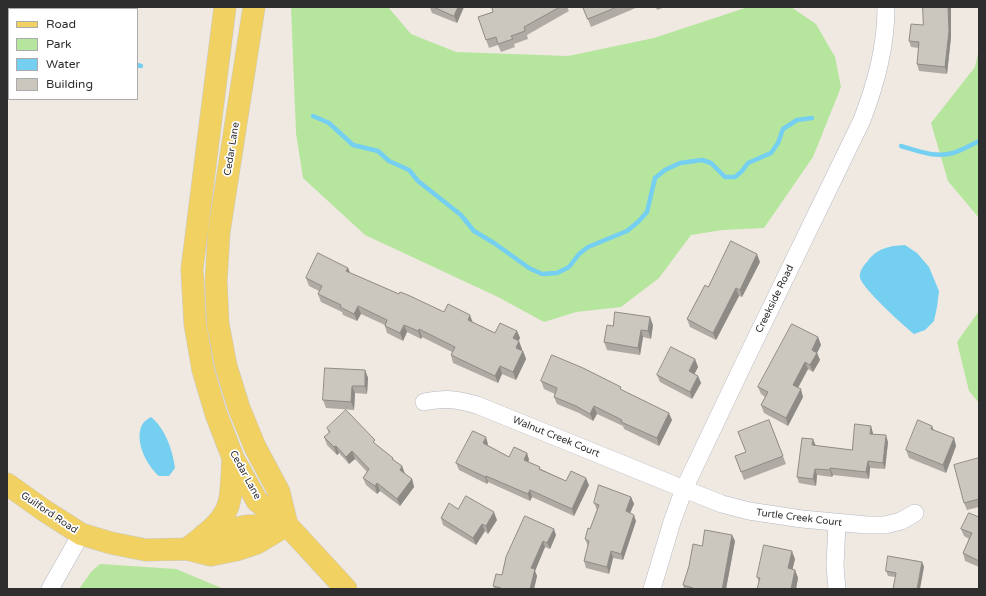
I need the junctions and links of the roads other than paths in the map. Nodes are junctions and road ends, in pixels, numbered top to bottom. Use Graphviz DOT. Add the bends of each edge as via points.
graph roads {
  1 [pos="225,7"];
  2 [pos="254,7"];
  3 [pos="886,7"];
  4 [pos="424,402"];
  5 [pos="234,458"];
  6 [pos="7,484"];
  7 [pos="684,489"];
  8 [pos="914,513"];
  9 [pos="837,523"];
  10 [pos="287,525"];
  11 [pos="81,534"];
  12 [pos="204,535"];
  13 [pos="187,549"];
  14 [pos="50,589"];
  15 [pos="346,589"];
  16 [pos="652,589"];
  17 [pos="837,589"];
  1 -- 5 [label="main road, Cedar Lane" via="192,269 195,324 203,370 216,414"];
  2 -- 10 [label="main road, Cedar Lane" via="220,232 216,280 218,324 226,366 239,408 255,447 279,492"];
  3 -- 7 [label="street, Creekside Road" via="882,56 862,120"];
  4 -- 7 [label="street, Walnut Creek Court" via="442,398 477,405"];
  5 -- 10 [label="main road, Cedar Lane" via="257,501"];
  5 -- 12 [label="main road" via="230,499 225,512 219,522"];
  6 -- 11 [label="main road, Guilford Road"];
  7 -- 9 [label="street, Turtle Creek Court" via="749,512"];
  7 -- 16 [label="street, Creekside Road"];
  8 -- 9 [label="street, Turtle Creek Court" via="901,521 885,525"];
  9 -- 17 [label="street"];
  10 -- 12 [label="main road" via="248,526"];
  10 -- 13 [label="main road, Guilford Road" via="257,543 236,550 211,555"];
  10 -- 15 [label="main road"];
  11 -- 13 [label="main road, Guilford Road" via="146,550"];
  11 -- 14 [label="street"];
  12 -- 13 [label="main road"];
}
